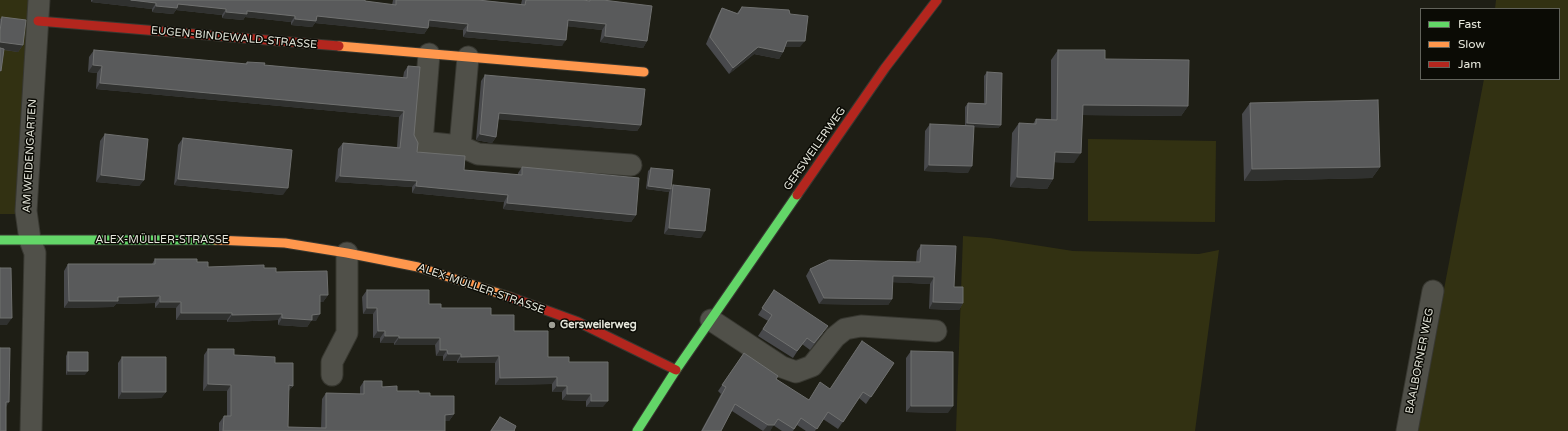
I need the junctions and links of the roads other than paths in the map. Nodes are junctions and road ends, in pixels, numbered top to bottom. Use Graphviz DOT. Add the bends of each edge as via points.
graph roads {
  1 [pos="39,0"];
  2 [pos="937,0"];
  3 [pos="38,21"];
  4 [pos="429,54"];
  5 [pos="468,57"];
  6 [pos="644,72"];
  7 [pos="460,146"];
  8 [pos="631,165"];
  9 [pos="0,240"];
  10 [pos="30,240"];
  11 [pos="347,253"];
  12 [pos="1433,291"];
  13 [pos="711,320"];
  14 [pos="936,331"];
  15 [pos="676,370"];
  16 [pos="332,375"];
  17 [pos="31,431"];
  18 [pos="637,431"];
  19 [pos="1407,431"];
  1 -- 3 [label="street, AM WEIDENGARTEN"];
  2 -- 13 [label="street, GERSWEILERWEG" via="885,68"];
  3 -- 4 [label="street, EUGEN-BINDEWALD-STRASSE"];
  3 -- 10 [label="street, AM WEIDENGARTEN" via="26,211"];
  4 -- 5 [label="street, EUGEN-BINDEWALD-STRASSE"];
  4 -- 7 [label="street" via="422,142"];
  5 -- 6 [label="street, EUGEN-BINDEWALD-STRASSE"];
  5 -- 7 [label="street"];
  7 -- 8 [label="street" via="478,154"];
  9 -- 10 [label="street, ALEX-MÜLLER-STRASSE"];
  10 -- 11 [label="street, ALEX-MÜLLER-STRASSE" via="220,240 284,244"];
  10 -- 17 [label="street, AM WEIDENGARTEN" via="35,253"];
  11 -- 15 [label="street, ALEX-MÜLLER-STRASSE" via="418,267 487,289 578,322"];
  11 -- 16 [label="street" via="347,332 332,362"];
  12 -- 19 [label="street, BAALBORNER WEG"];
  13 -- 14 [label="street" via="782,367 796,372 812,366 835,337 845,329 861,326"];
  13 -- 15 [label="street, GERSWEILERWEG"];
  15 -- 18 [label="street, GERSWEILERWEG"];
}
